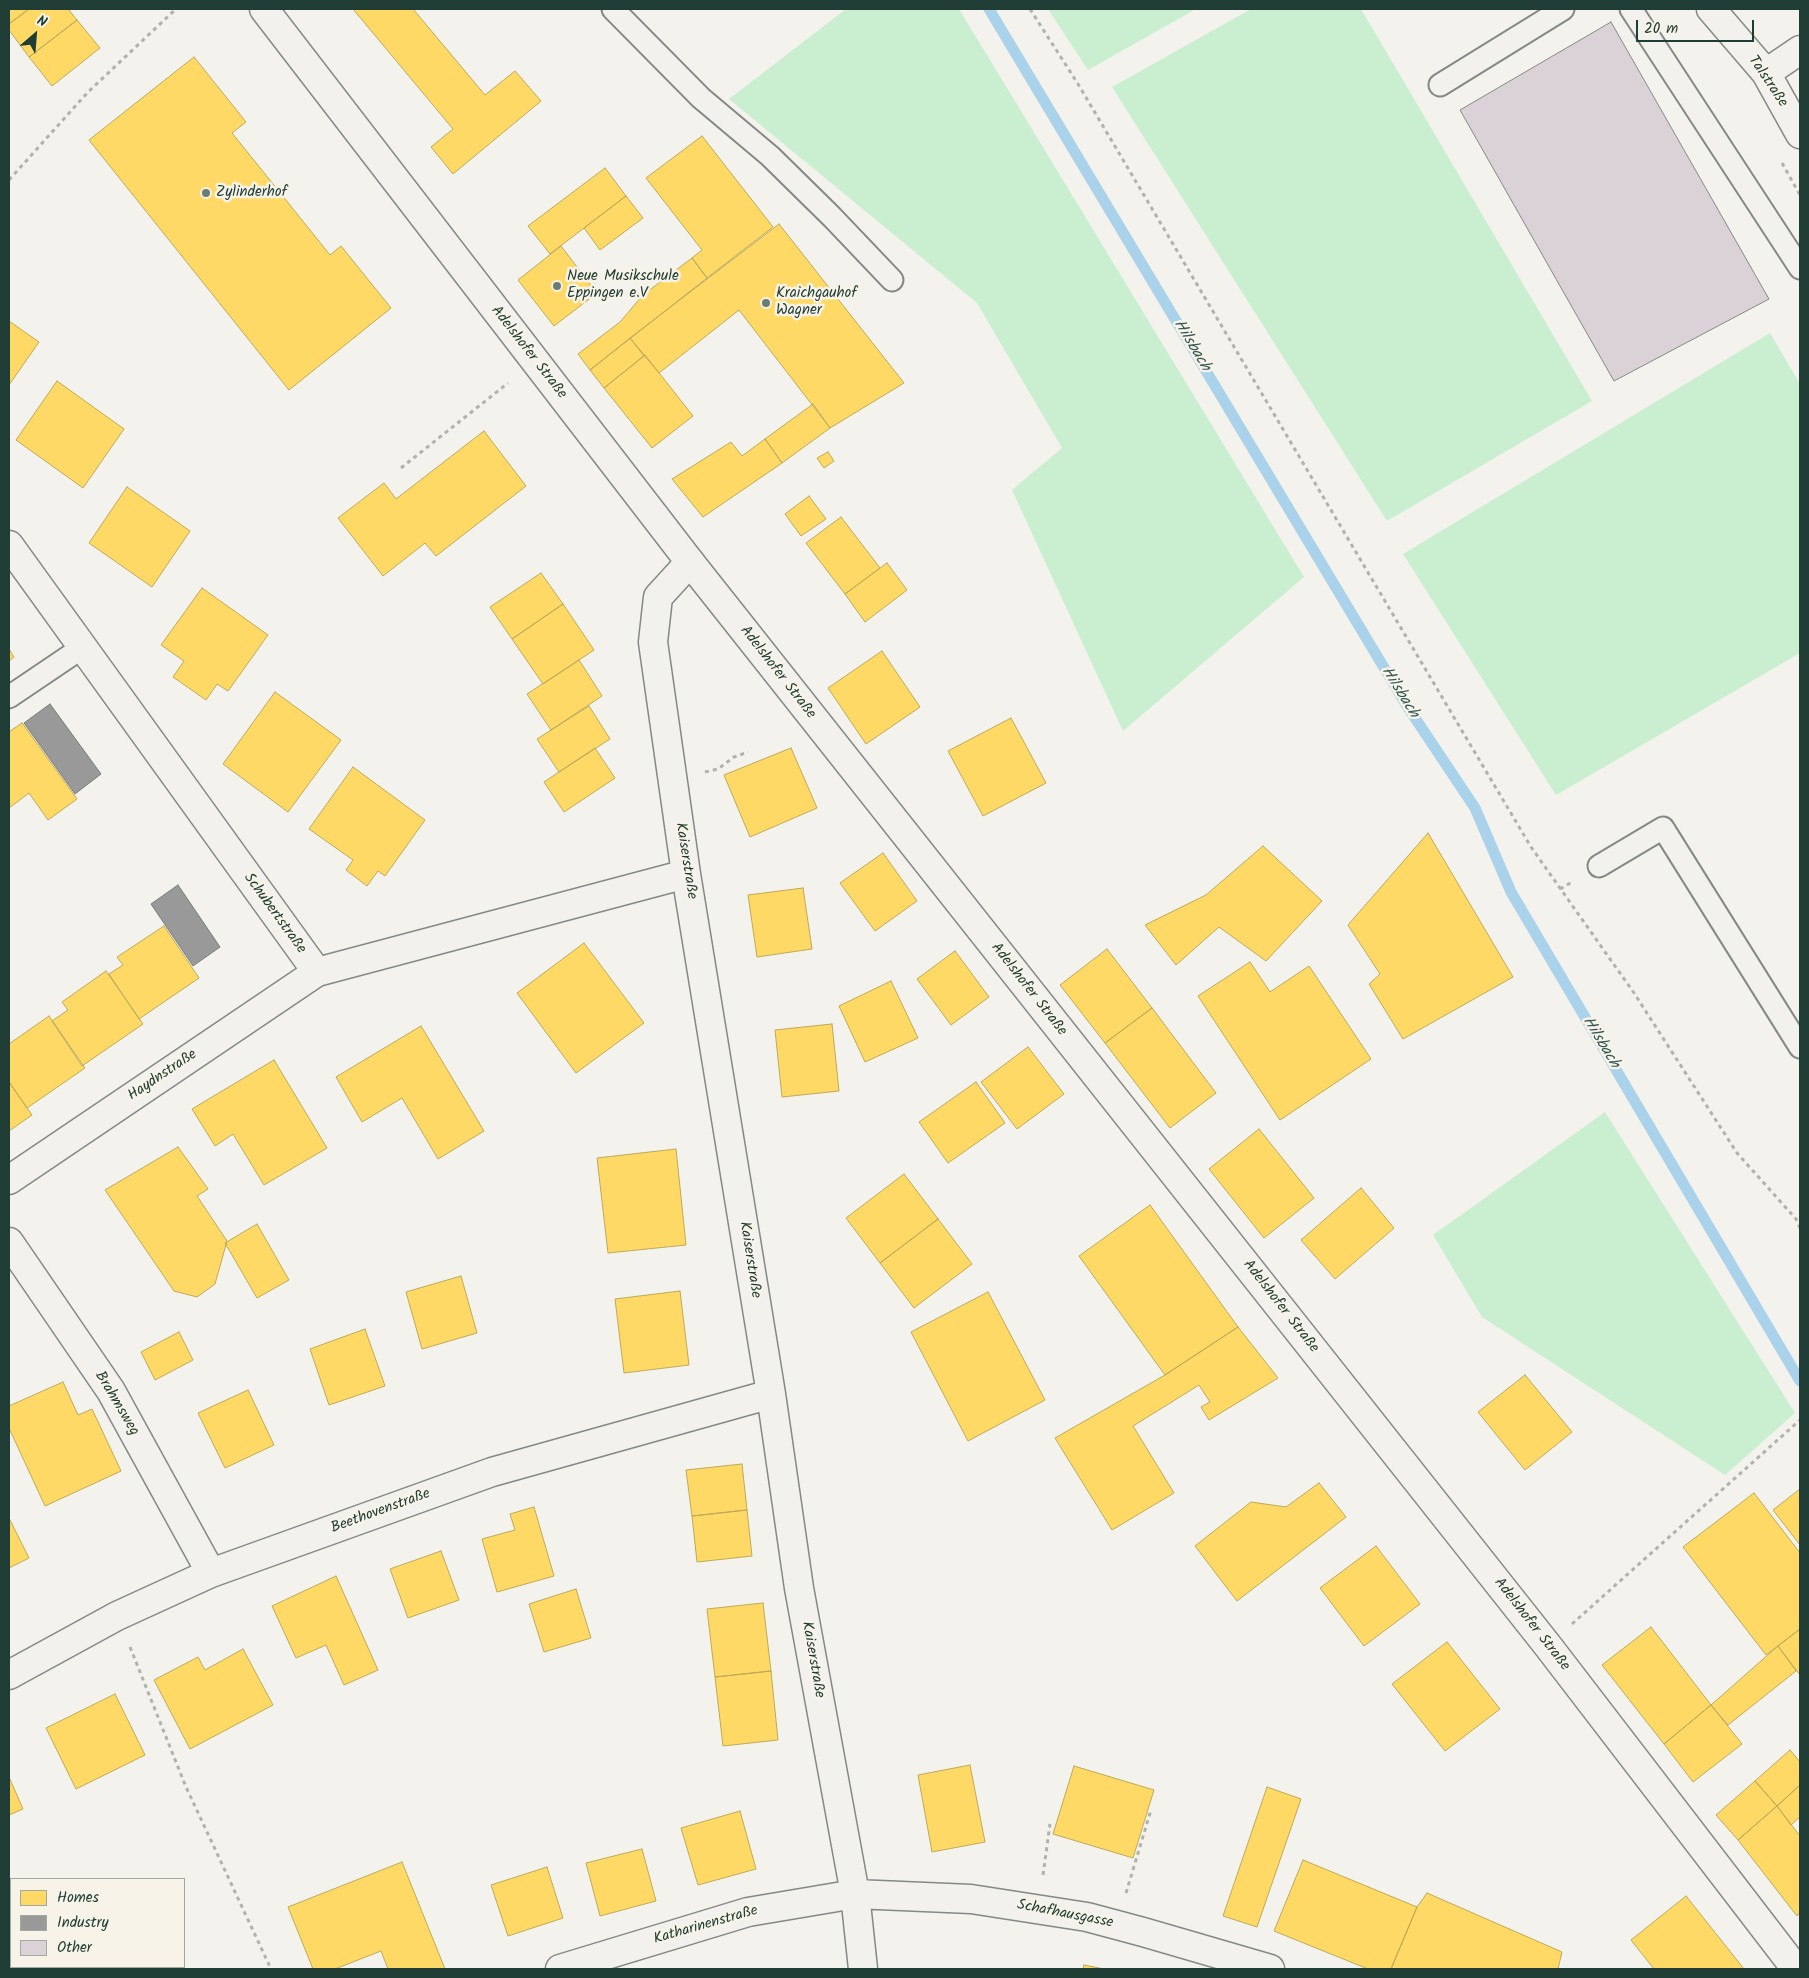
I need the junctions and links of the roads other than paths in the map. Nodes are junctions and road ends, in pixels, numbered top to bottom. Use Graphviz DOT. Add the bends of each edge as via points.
graph roads {
  1 [pos="264,9"];
  2 [pos="613,9"];
  3 [pos="1563,9"];
  4 [pos="1631,9"];
  5 [pos="1711,9"];
  6 [pos="1800,50"];
  7 [pos="1766,73"];
  8 [pos="1440,84"];
  9 [pos="1800,134"];
  10 [pos="1800,268"];
  11 [pos="892,280"];
  12 [pos="9,545"];
  13 [pos="690,562"];
  14 [pos="83,647"];
  15 [pos="9,697"];
  16 [pos="1599,866"];
  17 [pos="686,874"];
  18 [pos="316,972"];
  19 [pos="1800,1047"];
  20 [pos="9,1180"];
  21 [pos="9,1242"];
  22 [pos="771,1394"];
  23 [pos="212,1573"];
  24 [pos="9,1675"];
  25 [pos="854,1894"];
  26 [pos="560,1969"];
  27 [pos="864,1969"];
  28 [pos="1270,1969"];
  29 [pos="1796,1969"];
  1 -- 13 [label="street, Adelshofer Straße"];
  2 -- 11 [label="lane" via="701,98 770,156"];
  3 -- 8 [label="lane"];
  4 -- 10 [label="lane"];
  5 -- 7 [label="street, Talstraße"];
  6 -- 7 [label="street"];
  7 -- 9 [label="street, Talstraße"];
  12 -- 14 [label="street, Schubertstraße"];
  13 -- 17 [label="street, Kaiserstraße" via="658,597 653,642"];
  13 -- 29 [label="street, Adelshofer Straße" via="1548,1646"];
  14 -- 15 [label="lane"];
  14 -- 18 [label="street, Schubertstraße"];
  16 -- 19 [label="lane" via="1663,828"];
  17 -- 18 [label="street"];
  17 -- 22 [label="street, Kaiserstraße"];
  18 -- 20 [label="street, Haydnstraße"];
  21 -- 23 [label="street, Brahmsweg" via="111,1391"];
  22 -- 23 [label="street, Beethovenstraße" via="492,1472"];
  22 -- 25 [label="street, Kaiserstraße" via="799,1588"];
  23 -- 24 [label="street, Beethovenstraße" via="117,1616"];
  25 -- 26 [label="street, Katharinenstraße" via="748,1912"];
  25 -- 27 [label="street, Kaiserstraße"];
  25 -- 28 [label="street, Schafhausgasse" via="971,1899 1038,1908 1087,1917"];
}
